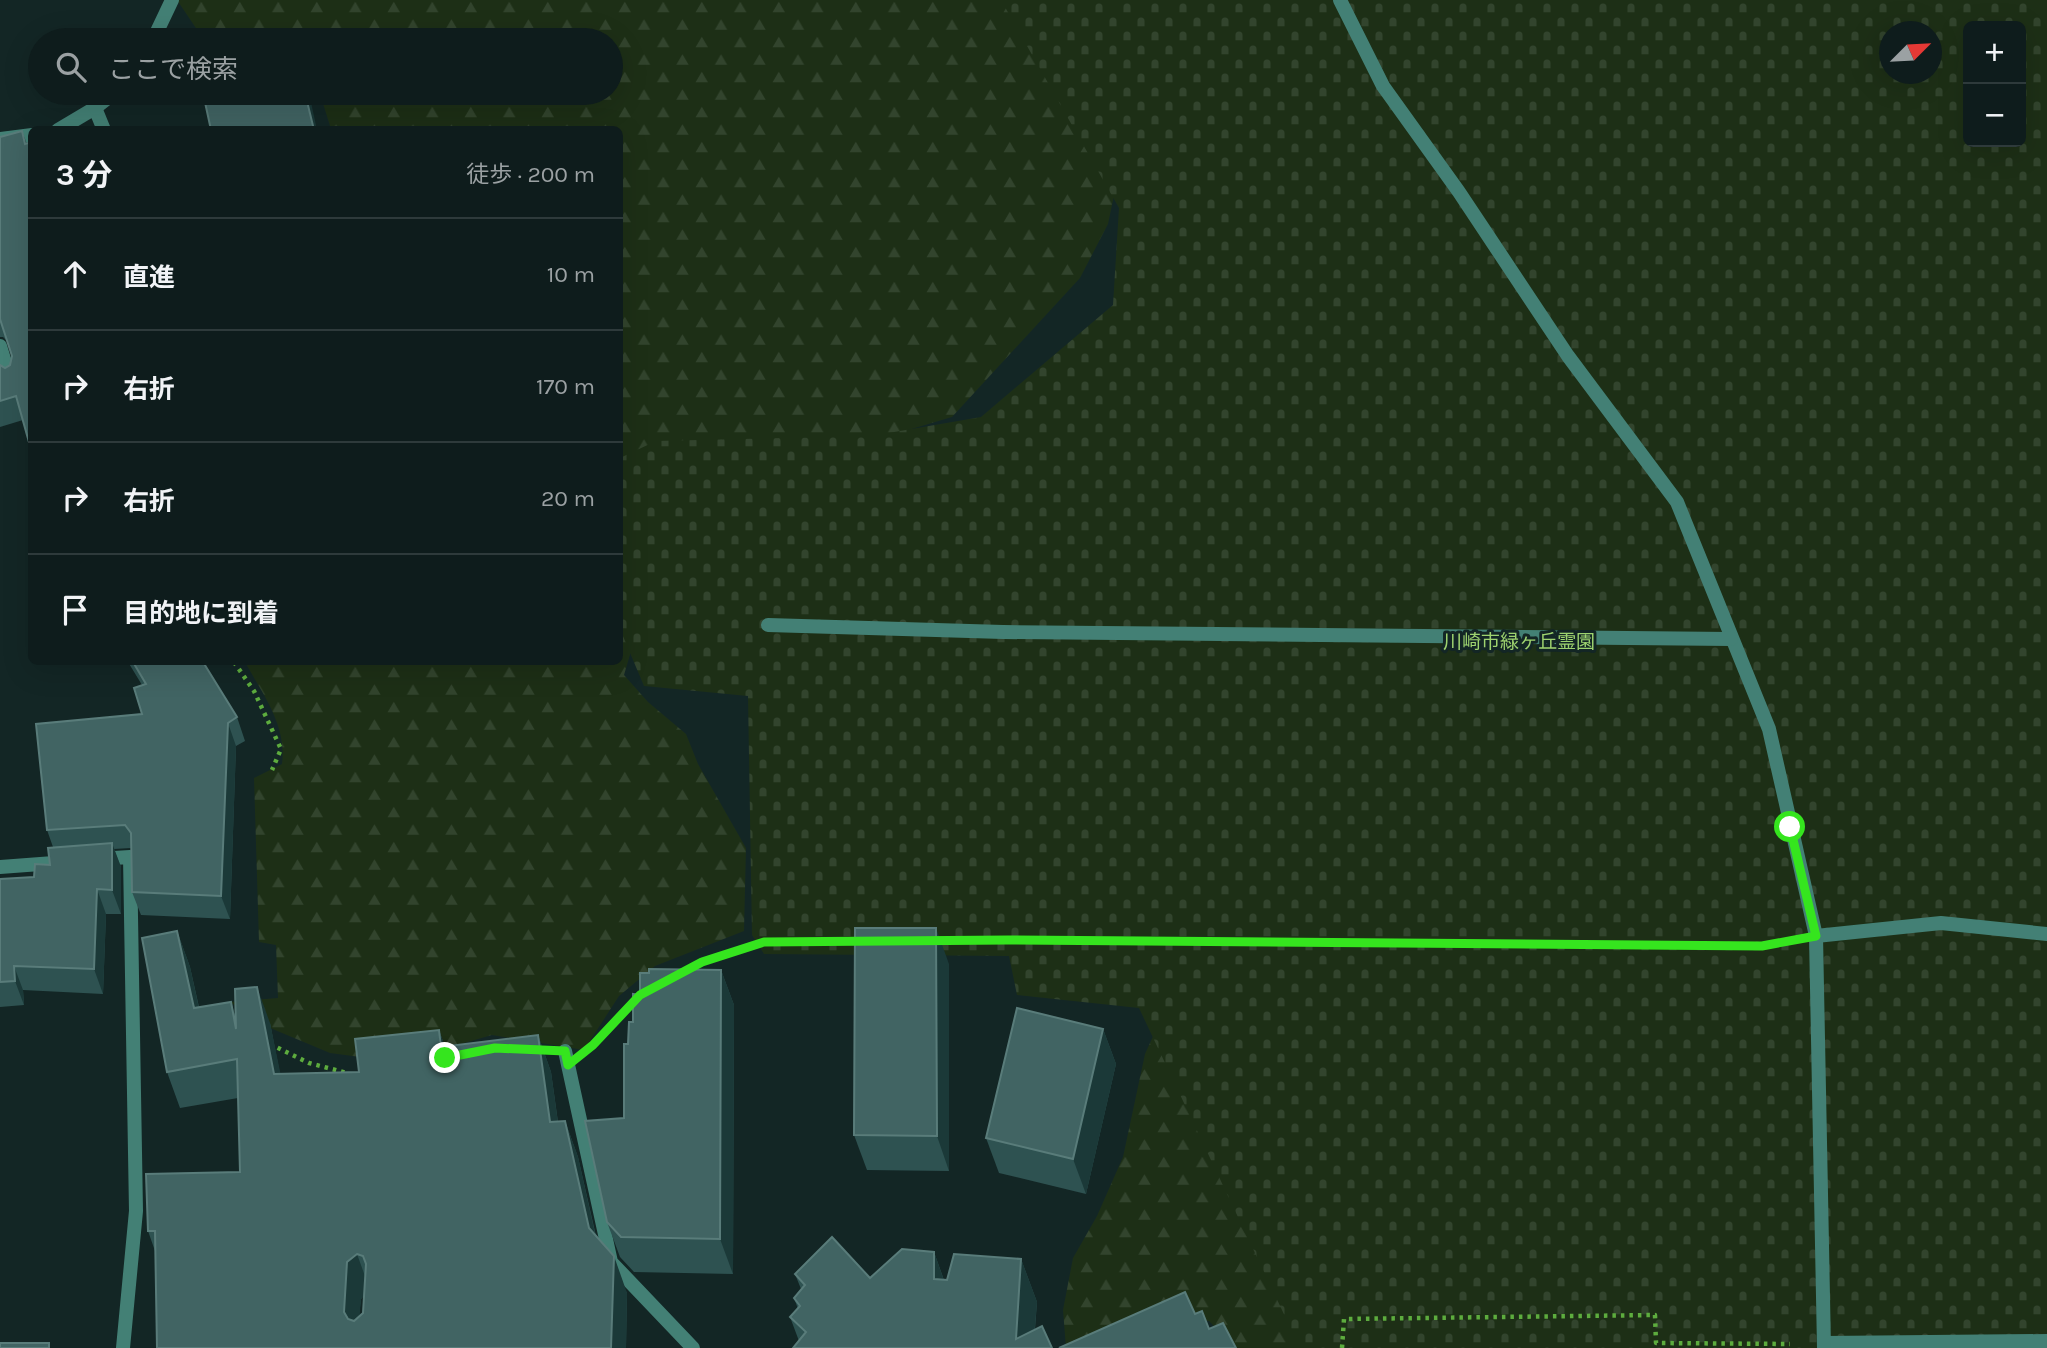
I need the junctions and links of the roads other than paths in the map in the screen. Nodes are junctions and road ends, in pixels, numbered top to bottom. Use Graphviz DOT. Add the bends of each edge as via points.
graph roads {
  1 [pos="172,0"];
  2 [pos="1340,0"];
  3 [pos="159,28"];
  4 [pos="99,105"];
  5 [pos="95,108"];
  6 [pos="65,126"];
  7 [pos="102,126"];
  8 [pos="28,136"];
  9 [pos="0,139"];
  10 [pos="0,346"];
  11 [pos="11,382"];
  12 [pos="768,625"];
  13 [pos="1731,639"];
  14 [pos="0,867"];
  15 [pos="2047,934"];
  16 [pos="1816,936"];
  17 [pos="567,1058"];
  18 [pos="2047,1341"];
  19 [pos="1824,1345"];
  20 [pos="123,1348"];
  21 [pos="693,1348"];
  1 -- 3 [label="street"];
  2 -- 13 [label="street" via="1383,86 1568,356 1677,502"];
  4 -- 5 [label="street"];
  5 -- 6 [label="street"];
  5 -- 7 [label="street"];
  8 -- 9 [label="street"];
  10 -- 11 [label="street"];
  12 -- 13 [label="street" via="1003,632"];
  13 -- 16 [label="street" via="1769,729"];
  14 -- 20 [label="street" via="130,857 136,1210"];
  15 -- 16 [label="street" via="1941,923"];
  16 -- 19 [label="street"];
  17 -- 21 [label="street" via="611,1262"];
  18 -- 19 [label="street"];
}
